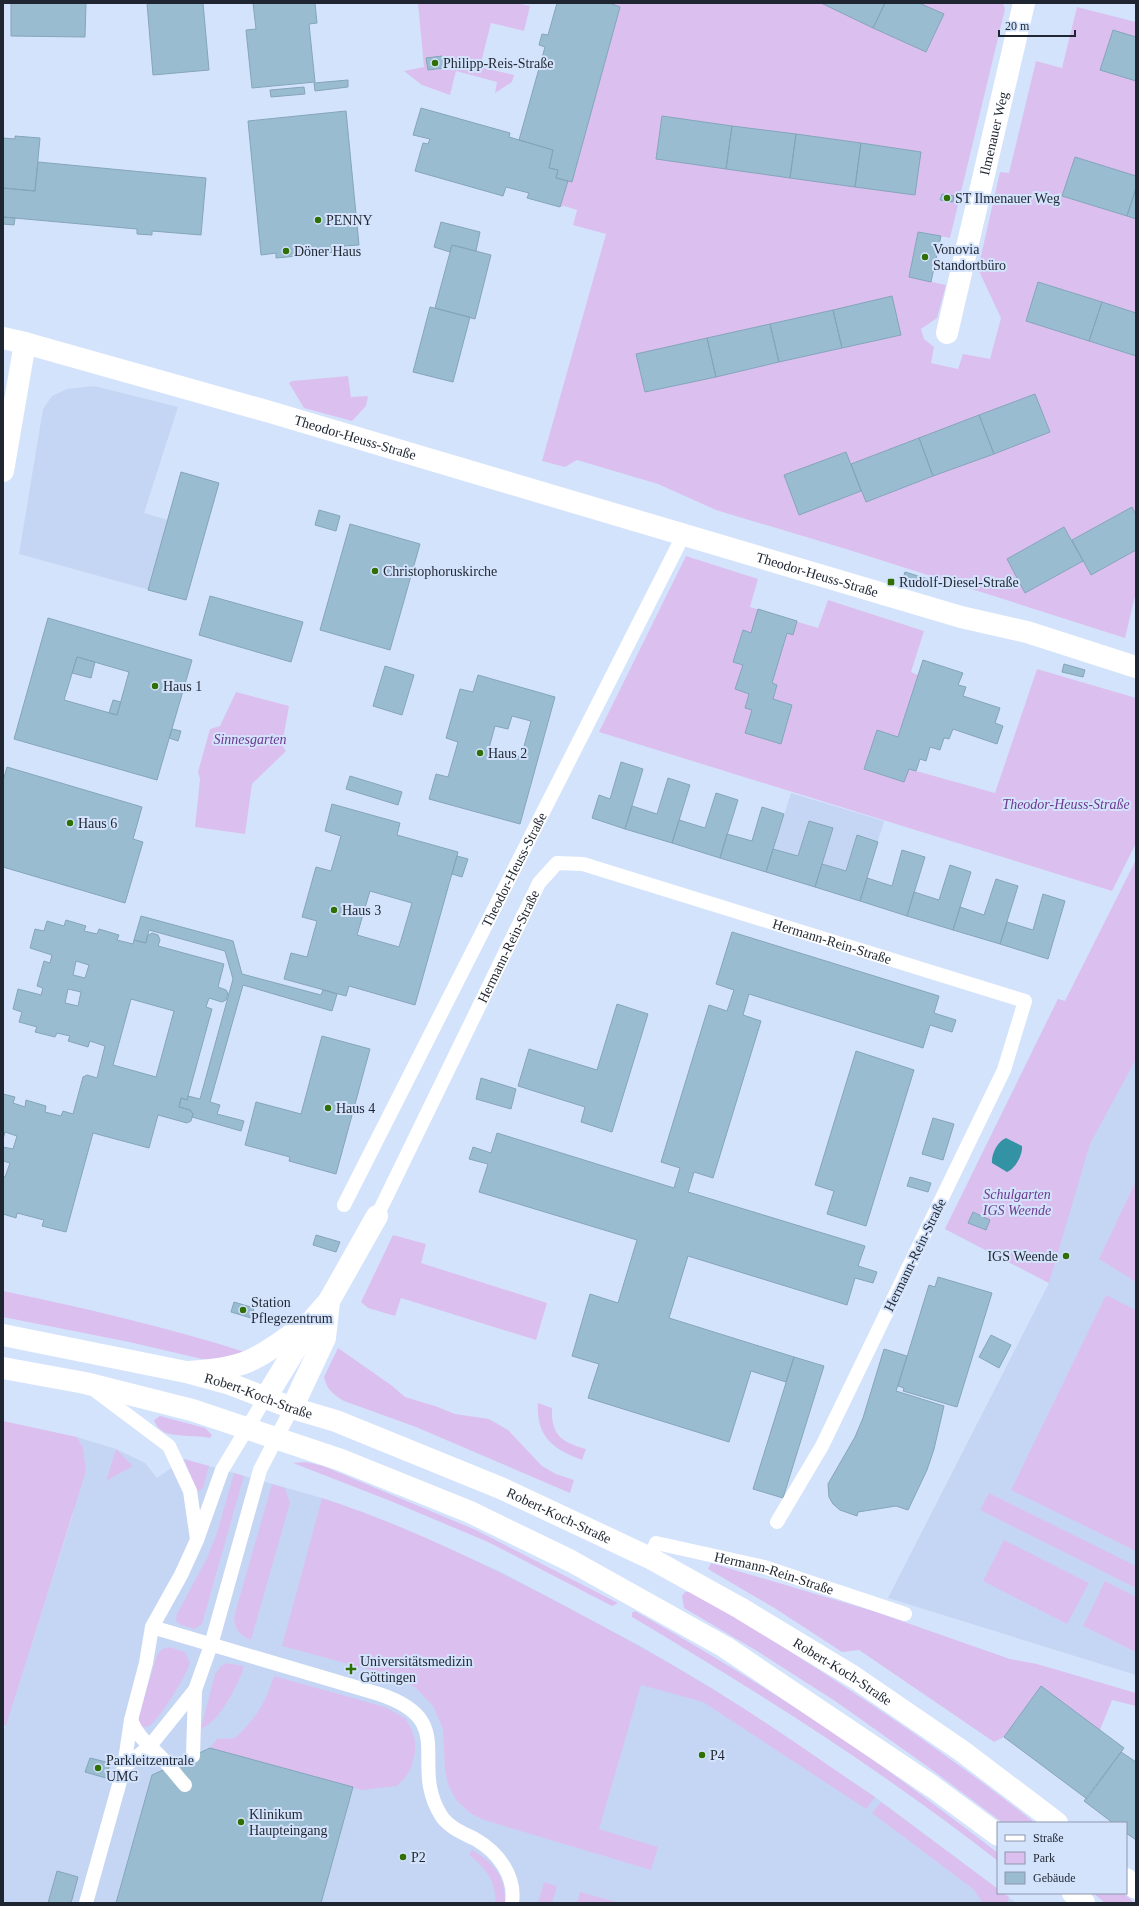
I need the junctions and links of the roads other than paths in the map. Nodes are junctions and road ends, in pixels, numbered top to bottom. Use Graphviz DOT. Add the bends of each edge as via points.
graph roads {
  1 [pos="1024,3"];
  2 [pos="947,333"];
  3 [pos="3,338"];
  4 [pos="25,343"];
  5 [pos="3,471"];
  6 [pos="684,534"];
  7 [pos="1136,667"];
  8 [pos="344,1205"];
  9 [pos="377,1216"];
  10 [pos="329,1301"];
  11 [pos="315,1317"];
  12 [pos="3,1335"];
  13 [pos="3,1368"];
  14 [pos="186,1372"];
  15 [pos="85,1383"];
  16 [pos="266,1397"];
  17 [pos="292,1408"];
  18 [pos="247,1428"];
  19 [pos="276,1438"];
  20 [pos="777,1522"];
  21 [pos="197,1540"];
  22 [pos="650,1558"];
  23 [pos="905,1614"];
  24 [pos="152,1627"];
  25 [pos="211,1645"];
  26 [pos="195,1690"];
  27 [pos="131,1720"];
  28 [pos="149,1746"];
  29 [pos="193,1756"];
  30 [pos="124,1767"];
  31 [pos="185,1785"];
  32 [pos="1056,1822"];
  33 [pos="997,1834"];
  34 [pos="1127,1880"];
  35 [pos="1136,1888"];
  36 [pos="1074,1894"];
  37 [pos="86,1903"];
  38 [pos="512,1903"];
  39 [pos="1084,1903"];
  1 -- 2 [label="street, Ilmenauer Weg"];
  3 -- 4 [label="street, Theodor-Heuss-Straße"];
  4 -- 5 [label="street"];
  4 -- 6 [label="street, Theodor-Heuss-Straße" via="278,414"];
  6 -- 7 [label="street, Theodor-Heuss-Straße" via="960,617 1027,632"];
  6 -- 8 [label="lane, Theodor-Heuss-Straße"];
  9 -- 10 [label="street, Hermann-Rein-Straße"];
  9 -- 20 [label="lane, Hermann-Rein-Straße" via="539,883 557,863 589,866 1025,1001 1004,1070 822,1446"];
  10 -- 11 [label="street, Hermann-Rein-Straße"];
  10 -- 17 [label="street, Hermann-Rein-Straße" via="325,1338"];
  11 -- 14 [label="street, Hermann-Rein-Straße" via="249,1361 218,1370"];
  11 -- 16 [label="street, Hermann-Rein-Straße"];
  12 -- 14 [label="street, Robert-Koch-Straße"];
  13 -- 15 [label="street"];
  14 -- 16 [label="street, Robert-Koch-Straße"];
  15 -- 18 [label="street" via="192,1410"];
  15 -- 21 [label="lane" via="169,1446 190,1491"];
  16 -- 17 [label="street, Robert-Koch-Straße"];
  16 -- 18 [label="lane"];
  17 -- 19 [label="lane"];
  17 -- 22 [label="street, Robert-Koch-Straße" via="336,1421 503,1489"];
  18 -- 19 [label="street"];
  18 -- 21 [label="lane" via="222,1470"];
  19 -- 25 [label="lane" via="260,1470"];
  19 -- 33 [label="street" via="341,1460 470,1512 571,1561 725,1647 933,1787"];
  21 -- 24 [label="lane"];
  22 -- 23 [label="lane, Hermann-Rein-Straße" via="656,1543 748,1563"];
  22 -- 32 [label="street, Robert-Koch-Straße" via="740,1608 854,1677 962,1751"];
  24 -- 25 [label="lane"];
  24 -- 27 [label="lane" via="146,1663"];
  25 -- 26 [label="lane"];
  25 -- 38 [label="lane" via="386,1696 402,1702 415,1712 423,1722 428,1737 430,1788 435,1804 447,1823 480,1842 503,1864 511,1879"];
  26 -- 28 [label="lane"];
  26 -- 29 [label="lane"];
  27 -- 28 [label="lane" via="136,1732"];
  27 -- 30 [label="lane"];
  28 -- 30 [label="lane"];
  28 -- 31 [label="lane"];
  30 -- 37 [label="lane"];
  34 -- 35 [label="street"];
  36 -- 39 [label="street"];
}
